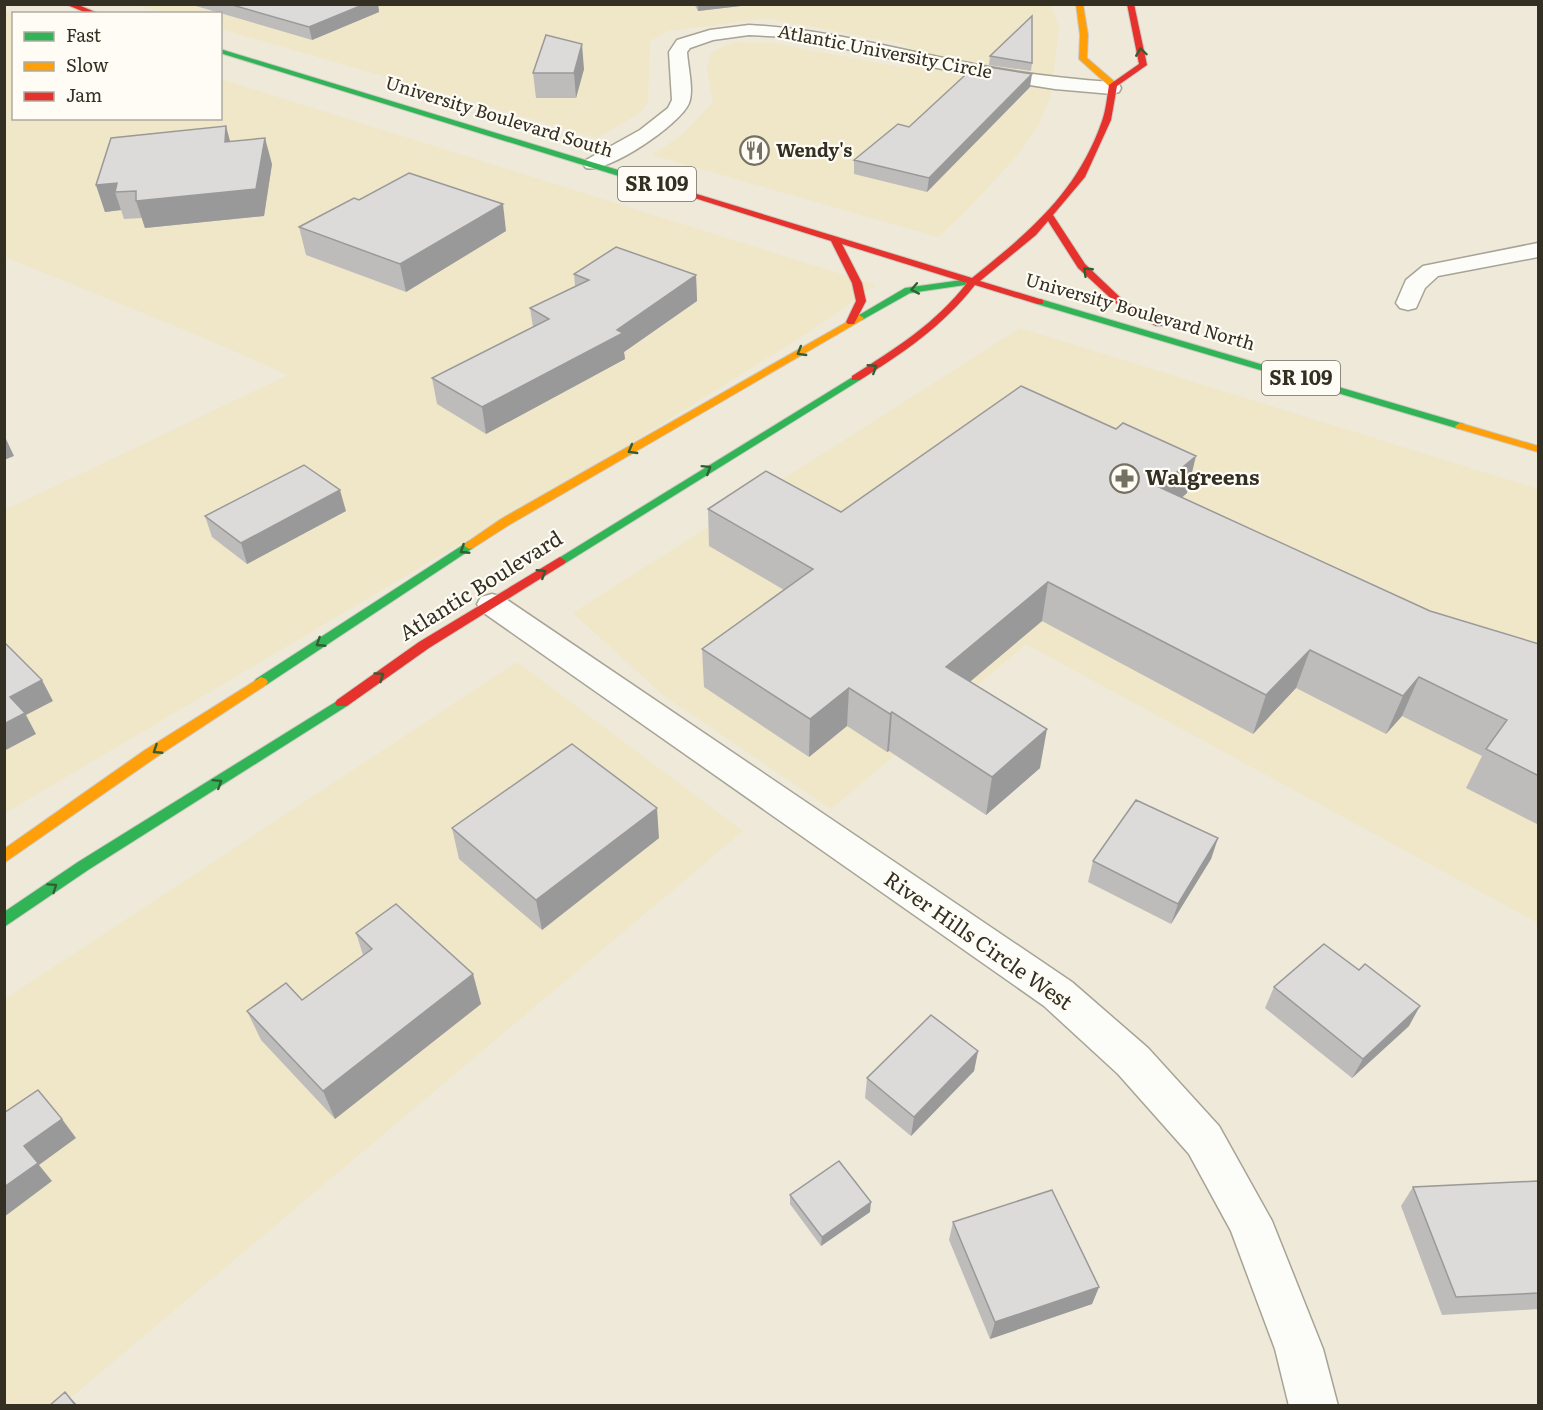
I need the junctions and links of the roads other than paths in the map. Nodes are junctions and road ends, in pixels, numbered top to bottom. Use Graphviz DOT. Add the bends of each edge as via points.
graph roads {
  1 [pos="68,4"];
  2 [pos="1079,4"];
  3 [pos="1130,4"];
  4 [pos="91,12"];
  5 [pos="222,52"];
  6 [pos="1112,87"];
  7 [pos="593,164"];
  8 [pos="1049,215"];
  9 [pos="834,238"];
  10 [pos="1539,250"];
  11 [pos="973,282"];
  12 [pos="1408,303"];
  13 [pos="851,322"];
  14 [pos="1205,350"];
  15 [pos="1539,449"];
  16 [pos="492,604"];
  17 [pos="4,857"];
  18 [pos="4,921"];
  19 [pos="1314,1406"];
  1 -- 4 [label="main road"];
  2 -- 6 [label="main road" via="1083,59"];
  6 -- 3 [label="main road, one-way" via="1143,65"];
  5 -- 7 [label="main road, University Boulevard South / SR 109"];
  6 -- 7 [label="street, Atlantic University Circle" via="985,72 789,32 749,30 710,35 683,44 678,52 681,100 676,111 647,134"];
  6 -- 8 [label="main road, Atlantic Boulevard" via="1107,120 1081,177"];
  7 -- 9 [label="main road, University Boulevard South / SR 109"];
  8 -- 11 [label="main road, Atlantic Boulevard"];
  14 -- 8 [label="main road, one-way" via="1121,303 1081,266"];
  9 -- 11 [label="main road, University Boulevard South / SR 109"];
  9 -- 13 [label="main road" via="857,283 861,301"];
  10 -- 12 [label="street" via="1431,272 1414,285"];
  11 -- 13 [label="main road, Atlantic Boulevard, one-way" via="908,290"];
  11 -- 14 [label="main road, University Boulevard North / SR 109"];
  16 -- 11 [label="main road, Atlantic Boulevard, one-way" via="906,347 954,306"];
  13 -- 17 [label="main road, Atlantic Boulevard, one-way" via="505,522 150,754"];
  14 -- 15 [label="main road, University Boulevard North / SR 109"];
  18 -- 16 [label="main road, Atlantic Boulevard, one-way" via="83,866 316,721 424,645"];
  16 -- 19 [label="street, River Hills Circle West" via="1058,994 1133,1061 1204,1140 1250,1221 1299,1350"];
}
